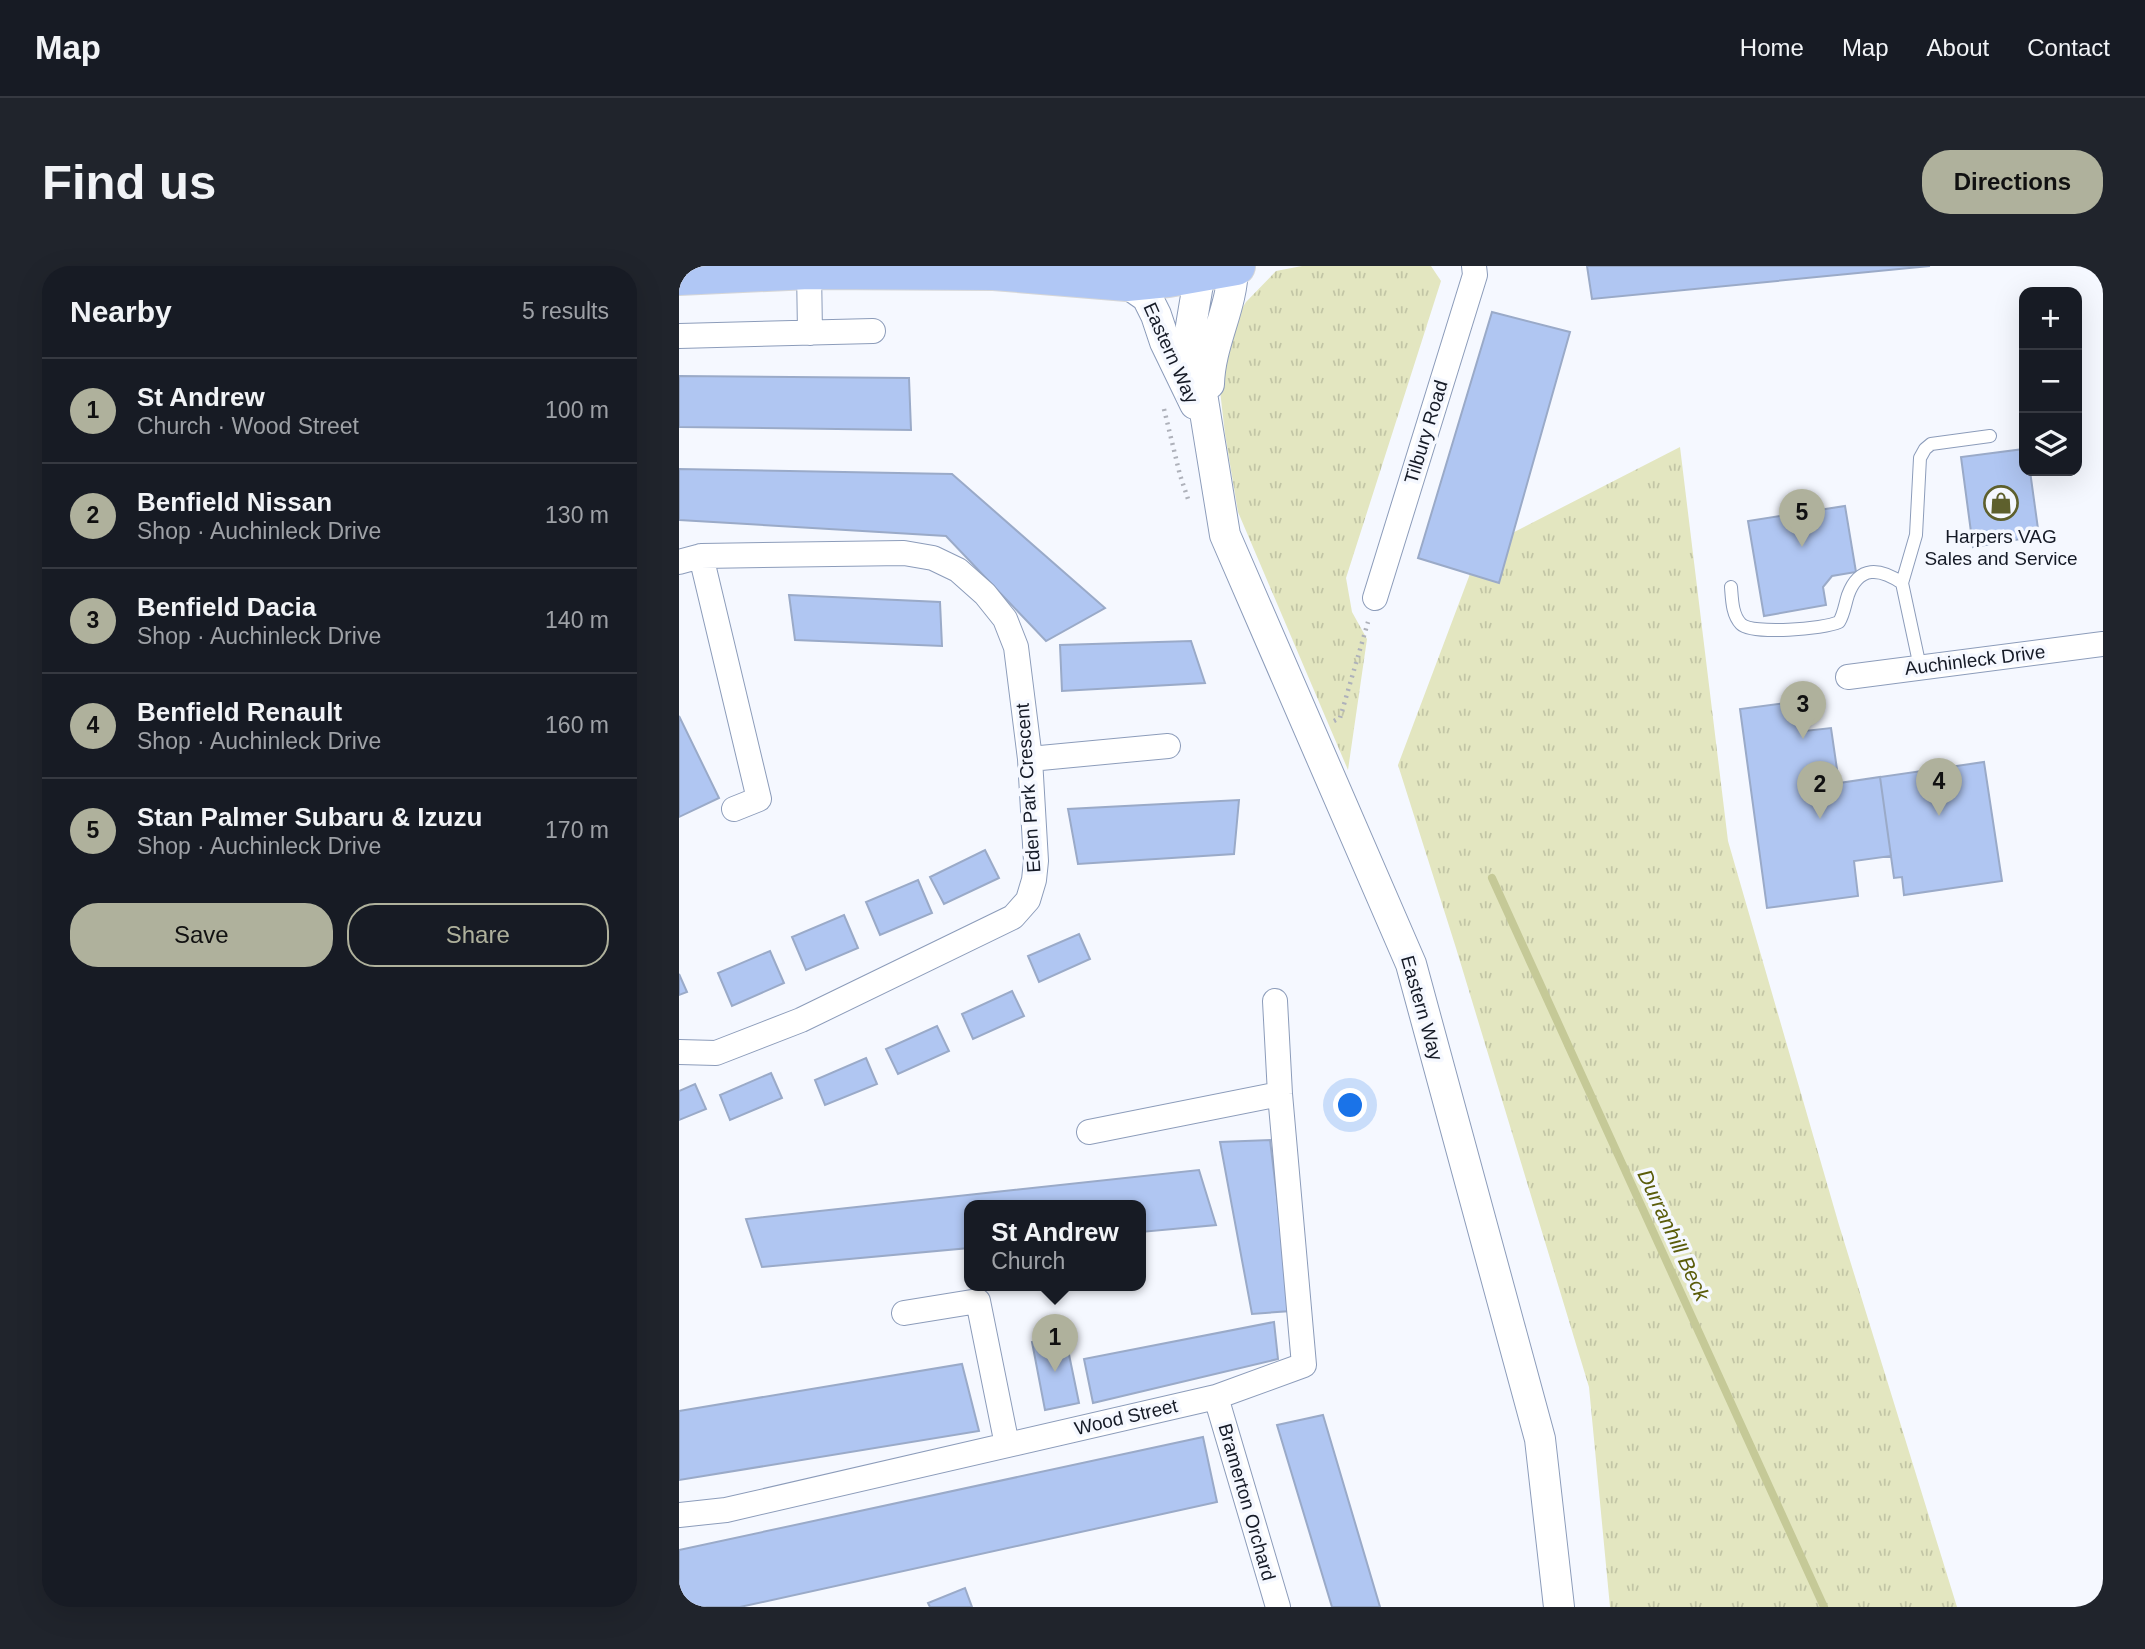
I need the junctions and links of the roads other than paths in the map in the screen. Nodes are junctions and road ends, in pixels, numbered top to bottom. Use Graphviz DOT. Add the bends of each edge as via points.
graph roads {
  1 [pos="1474,266"];
  2 [pos="1221,267"];
  3 [pos="1009,268"];
  4 [pos="810,270"];
  5 [pos="679,276"];
  6 [pos="1124,281"];
  7 [pos="873,331"];
  8 [pos="810,332"];
  9 [pos="679,336"];
  10 [pos="1208,433"];
  11 [pos="1990,436"];
  12 [pos="690,559"];
  13 [pos="1902,583"];
  14 [pos="1731,587"];
  15 [pos="1375,598"];
  16 [pos="2103,644"];
  17 [pos="1920,667"];
  18 [pos="1848,677"];
  19 [pos="1168,746"];
  20 [pos="1030,759"];
  21 [pos="734,809"];
  22 [pos="1275,1001"];
  23 [pos="679,1052"];
  24 [pos="1280,1094"];
  25 [pos="1089,1132"];
  26 [pos="904,1313"];
  27 [pos="1216,1396"];
  28 [pos="1007,1445"];
  29 [pos="679,1515"];
  30 [pos="1278,1607"];
  31 [pos="1559,1607"];
  1 -- 15 [label="street, Tilbury Road" via="1475,275"];
  2 -- 6 [label="main road"];
  2 -- 10 [label="street, Eastern Way" via="1231,297 1209,366"];
  3 -- 4 [label="main road"];
  3 -- 6 [label="main road"];
  4 -- 5 [label="main road"];
  4 -- 8 [label="street"];
  6 -- 10 [label="street, Eastern Way" via="1147,297"];
  7 -- 8 [label="street"];
  8 -- 9 [label="street"];
  10 -- 31 [label="street, Eastern Way" via="1225,535 1411,964 1540,1439"];
  11 -- 13 [label="lane" via="1931,443 1925,449 1920,458 1916,535"];
  12 -- 20 [label="street, Eden Park Crescent" via="904,552 958,570 1005,619 1016,647"];
  12 -- 21 [label="street, Eden Park Crescent" via="759,799"];
  13 -- 14 [label="lane" via="1872,571 1853,583 1839,622 1762,629 1742,625"];
  13 -- 17 [label="lane"];
  16 -- 17 [label="street, Auchinleck Drive"];
  17 -- 18 [label="street, Auchinleck Drive"];
  19 -- 20 [label="street"];
  20 -- 23 [label="street, Eden Park Crescent" via="1034,880 1028,900 1013,917 801,1020 716,1053"];
  22 -- 24 [label="street, Wood Street"];
  24 -- 25 [label="street"];
  24 -- 27 [label="street, Wood Street" via="1304,1364"];
  26 -- 28 [label="street" via="978,1301"];
  27 -- 28 [label="street, Wood Street"];
  27 -- 30 [label="street, Bramerton Orchard"];
  28 -- 29 [label="street, Wood Street" via="726,1510"];
}
